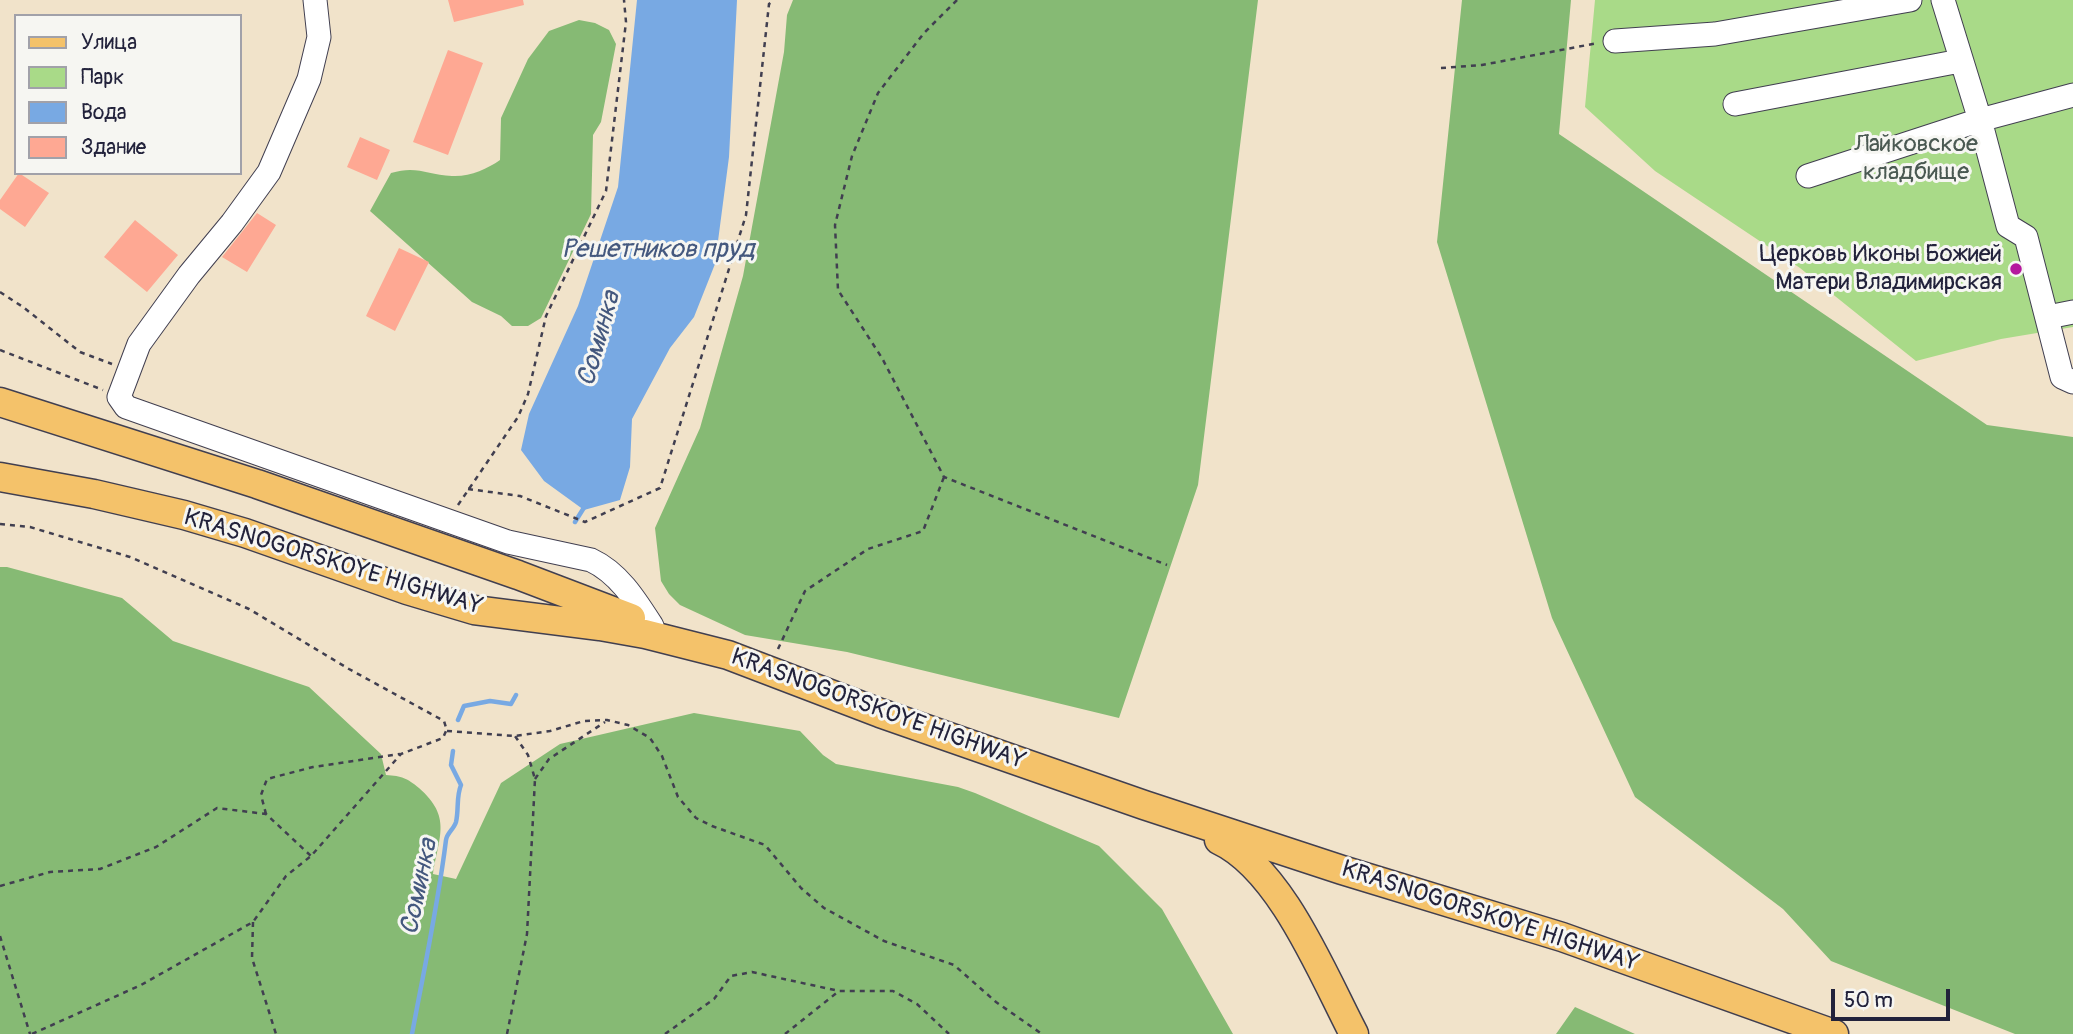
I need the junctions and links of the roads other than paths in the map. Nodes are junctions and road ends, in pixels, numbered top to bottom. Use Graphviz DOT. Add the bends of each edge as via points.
graph roads {
  1 [pos="315,0"];
  2 [pos="1910,0"];
  3 [pos="1943,0"];
  4 [pos="1615,41"];
  5 [pos="1960,61"];
  6 [pos="2073,95"];
  7 [pos="1735,104"];
  8 [pos="1980,120"];
  9 [pos="1808,176"];
  10 [pos="2073,312"];
  11 [pos="2048,317"];
  12 [pos="2068,379"];
  13 [pos="0,402"];
  14 [pos="0,477"];
  15 [pos="652,626"];
  16 [pos="728,655"];
  17 [pos="1144,805"];
  18 [pos="1286,852"];
  19 [pos="1260,870"];
  20 [pos="1354,1034"];
  21 [pos="1834,1034"];
  1 -- 15 [label="street" via="318,37 309,79 269,172 139,344 119,396 126,407 508,542 591,560 621,583"];
  2 -- 4 [label="street" via="1715,34"];
  3 -- 5 [label="street"];
  5 -- 7 [label="street"];
  5 -- 8 [label="street"];
  6 -- 8 [label="street"];
  8 -- 9 [label="street"];
  8 -- 11 [label="street" via="2008,226 2026,237"];
  10 -- 11 [label="street"];
  11 -- 12 [label="street"];
  13 -- 15 [label="main road" via="309,502"];
  14 -- 16 [label="main road, KRASNOGORSKOYE HIGHWAY" via="184,515 459,606 645,634"];
  15 -- 16 [label="main road"];
  16 -- 17 [label="main road, KRASNOGORSKOYE HIGHWAY"];
  17 -- 18 [label="main road, KRASNOGORSKOYE HIGHWAY"];
  17 -- 19 [label="main road, KRASNOGORSKOYE HIGHWAY" via="1235,847"];
  18 -- 19 [label="main road" via="1273,853"];
  18 -- 21 [label="main road, KRASNOGORSKOYE HIGHWAY" via="1562,937"];
  19 -- 20 [label="main road, KRASNOGORSKOYE HIGHWAY" via="1292,916"];
}
